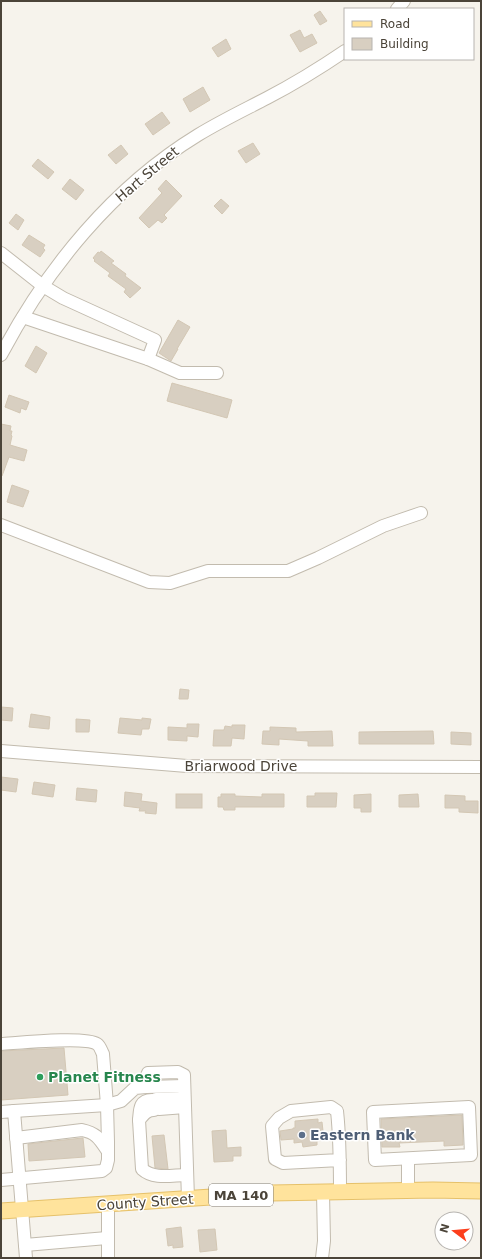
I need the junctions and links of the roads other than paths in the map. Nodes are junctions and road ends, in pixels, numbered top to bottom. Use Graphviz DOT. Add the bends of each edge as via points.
graph roads {
  1 [pos="344,52"];
  2 [pos="1,253"];
  3 [pos="43,286"];
  4 [pos="23,317"];
  5 [pos="1,355"];
  6 [pos="148,359"];
  7 [pos="217,373"];
  8 [pos="421,513"];
  9 [pos="1,525"];
  10 [pos="1,751"];
  11 [pos="481,767"];
  12 [pos="1,1044"];
  13 [pos="184,1097"];
  14 [pos="107,1105"];
  15 [pos="14,1111"];
  16 [pos="1,1112"];
  17 [pos="16,1138"];
  18 [pos="107,1150"];
  19 [pos="408,1159"];
  20 [pos="340,1160"];
  21 [pos="188,1175"];
  22 [pos="20,1178"];
  23 [pos="1,1180"];
  24 [pos="408,1191"];
  25 [pos="481,1191"];
  26 [pos="323,1192"];
  27 [pos="340,1192"];
  28 [pos="188,1199"];
  29 [pos="108,1204"];
  30 [pos="22,1210"];
  31 [pos="1,1212"];
  32 [pos="107,1238"];
  33 [pos="25,1245"];
  34 [pos="26,1258"];
  35 [pos="108,1258"];
  36 [pos="322,1258"];
  1 -- 3 [label="street, Hart Street" via="273,95 216,124 161,160 125,190 98,218"];
  2 -- 3 [label="street"];
  3 -- 4 [label="street, Hart Street"];
  3 -- 6 [label="street" via="155,340"];
  4 -- 5 [label="street, Hart Street"];
  4 -- 6 [label="street"];
  6 -- 7 [label="street" via="180,373"];
  8 -- 9 [label="street" via="383,526 288,571 208,571 170,583 149,582"];
  10 -- 11 [label="street, Briarwood Drive" via="193,766"];
  12 -- 14 [label="street" via="66,1040 96,1043 103,1054"];
  13 -- 14 [label="street" via="184,1075 178,1072 148,1073 146,1087 135,1088 121,1101"];
  13 -- 21 [label="street"];
  13 -- 21 [label="street" via="155,1104 139,1120 142,1169 148,1174 158,1176"];
  14 -- 15 [label="street"];
  14 -- 18 [label="street"];
  15 -- 16 [label="street"];
  15 -- 17 [label="street"];
  17 -- 18 [label="street" via="82,1130 92,1132"];
  17 -- 22 [label="street"];
  18 -- 22 [label="street" via="108,1160 106,1168 102,1171"];
  19 -- 19 [label="street" via="471,1155 469,1107 373,1112 375,1160"];
  19 -- 24 [label="street"];
  20 -- 20 [label="street" via="337,1111 331,1107 291,1111 278,1118 272,1126 275,1159 283,1163"];
  20 -- 27 [label="street"];
  21 -- 28 [label="street"];
  22 -- 23 [label="street"];
  22 -- 30 [label="street"];
  24 -- 25 [label="main road, County Street / MA 140"];
  24 -- 27 [label="main road, County Street / MA 140"];
  26 -- 27 [label="main road, County Street / MA 140"];
  26 -- 28 [label="main road, County Street / MA 140"];
  26 -- 36 [label="street"];
  28 -- 29 [label="main road, County Street / MA 140"];
  29 -- 30 [label="main road, County Street / MA 140"];
  29 -- 32 [label="street"];
  30 -- 31 [label="main road, County Street / MA 140"];
  30 -- 33 [label="street"];
  32 -- 33 [label="street"];
  32 -- 35 [label="street"];
  33 -- 34 [label="street"];
}
